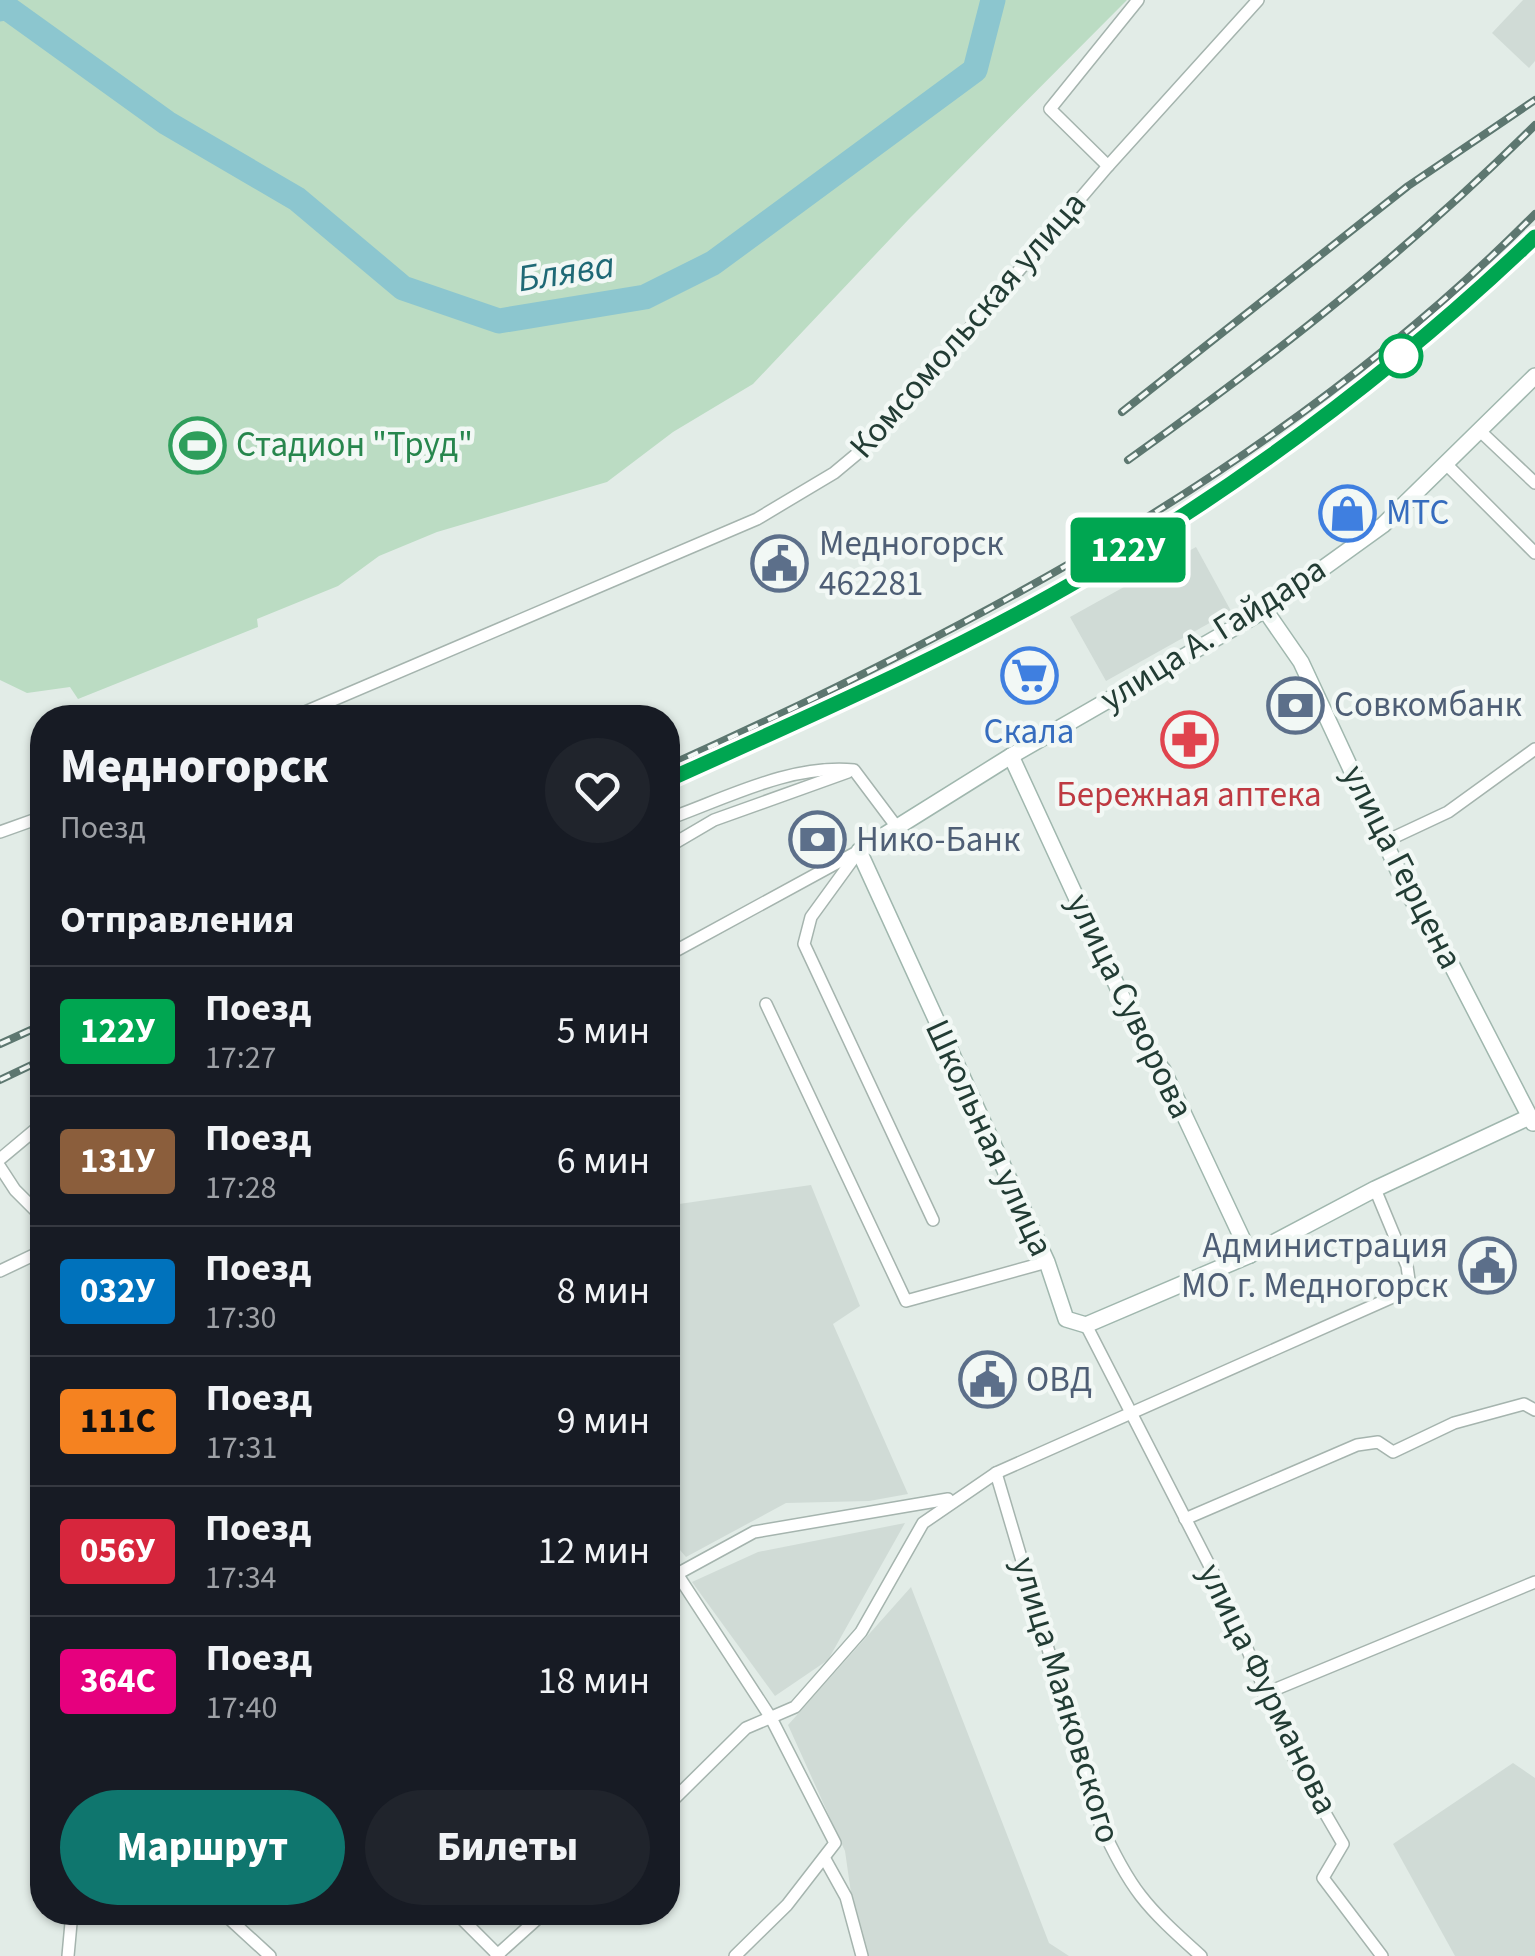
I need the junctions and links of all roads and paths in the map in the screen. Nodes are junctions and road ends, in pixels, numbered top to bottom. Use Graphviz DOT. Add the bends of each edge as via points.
graph roads {
  1 [pos="1138,0"];
  2 [pos="1258,0"];
  3 [pos="1108,166"];
  4 [pos="1535,376"];
  5 [pos="1480,431"];
  6 [pos="1446,464"];
  7 [pos="1535,483"];
  8 [pos="1535,553"];
  9 [pos="1265,610"];
  10 [pos="321,705"];
  11 [pos="1535,748"];
  12 [pos="1011,756"];
  13 [pos="854,770"];
  14 [pos="680,815"];
  15 [pos="30,821"];
  16 [pos="896,826"];
  17 [pos="0,832"];
  18 [pos="680,839"];
  19 [pos="1384,842"];
  20 [pos="858,851"];
  21 [pos="680,948"];
  22 [pos="766,1004"];
  23 [pos="1532,1119"];
  24 [pos="30,1134"];
  25 [pos="0,1159"];
  26 [pos="0,1167"];
  27 [pos="1375,1190"];
  28 [pos="30,1203"];
  29 [pos="933,1220"];
  30 [pos="1250,1255"];
  31 [pos="30,1257"];
  32 [pos="1047,1262"];
  33 [pos="0,1271"];
  34 [pos="1086,1325"];
  35 [pos="1535,1410"];
  36 [pos="1130,1413"];
  37 [pos="996,1473"];
  38 [pos="954,1498"];
  39 [pos="1185,1519"];
  40 [pos="680,1572"];
  41 [pos="680,1579"];
  42 [pos="1535,1582"];
  43 [pos="1264,1694"];
  44 [pos="771,1718"];
  45 [pos="680,1793"];
  46 [pos="826,1861"];
  47 [pos="71,1925"];
  48 [pos="236,1925"];
  49 [pos="467,1925"];
  50 [pos="531,1925"];
  51 [pos="68,1956"];
  52 [pos="270,1956"];
  53 [pos="497,1956"];
  54 [pos="735,1956"];
  55 [pos="862,1956"];
  56 [pos="1201,1956"];
  57 [pos="1382,1956"];
  1 -- 3 [label="street" via="1050,110"];
  2 -- 3 [label="street, Комсомольская улица"];
  3 -- 10 [label="street, Комсомольская улица" via="876,438 834,473 757,519"];
  4 -- 5 [label="street, улица А. Гайдара"];
  5 -- 6 [label="street, улица А. Гайдара"];
  5 -- 7 [label="street"];
  6 -- 8 [label="street"];
  6 -- 9 [label="street, улица А. Гайдара" via="1383,526"];
  9 -- 12 [label="street, улица А. Гайдара"];
  9 -- 19 [label="street, улица Герцена" via="1300,662"];
  11 -- 19 [label="street" via="1448,812"];
  12 -- 16 [label="street, улица А. Гайдара"];
  12 -- 30 [label="street, улица Суворова"];
  13 -- 14 [label="street" via="826,767 770,781"];
  13 -- 16 [label="street"];
  13 -- 18 [label="street" via="714,820"];
  15 -- 17 [label="street"];
  16 -- 20 [label="street, улица А. Гайдара"];
  19 -- 23 [label="street, улица Герцена"];
  20 -- 21 [label="street"];
  20 -- 29 [label="street" via="812,916 804,944"];
  20 -- 32 [label="street, Школьная улица"];
  22 -- 32 [label="street" via="906,1302"];
  23 -- 27 [label="street"];
  24 -- 25 [label="street"];
  26 -- 28 [label="street"];
  27 -- 30 [label="street"];
  27 -- 36 [label="street" via="1406,1266 1404,1292"];
  30 -- 34 [label="street"];
  31 -- 33 [label="street"];
  32 -- 34 [label="street, Школьная улица" via="1066,1318"];
  34 -- 36 [label="street, Школьная улица"];
  35 -- 39 [label="street" via="1524,1404 1454,1424 1394,1452 1378,1442 1357,1445"];
  36 -- 37 [label="street"];
  36 -- 39 [label="street, улица Фурманова"];
  37 -- 38 [label="street"];
  37 -- 56 [label="street, улица Маяковского" via="1100,1821 1144,1906"];
  38 -- 40 [label="street" via="754,1532"];
  38 -- 44 [label="street" via="924,1523 861,1632 796,1706"];
  39 -- 43 [label="street, улица Фурманова"];
  41 -- 44 [label="street"];
  42 -- 43 [label="street"];
  43 -- 57 [label="street, улица Фурманова" via="1343,1844 1323,1878"];
  44 -- 45 [label="street" via="746,1728"];
  44 -- 46 [label="street" via="835,1843"];
  46 -- 54 [label="street"];
  46 -- 55 [label="street" via="846,1897"];
  47 -- 51 [label="street"];
  48 -- 52 [label="street"];
  49 -- 53 [label="street"];
  50 -- 53 [label="street"];
}
